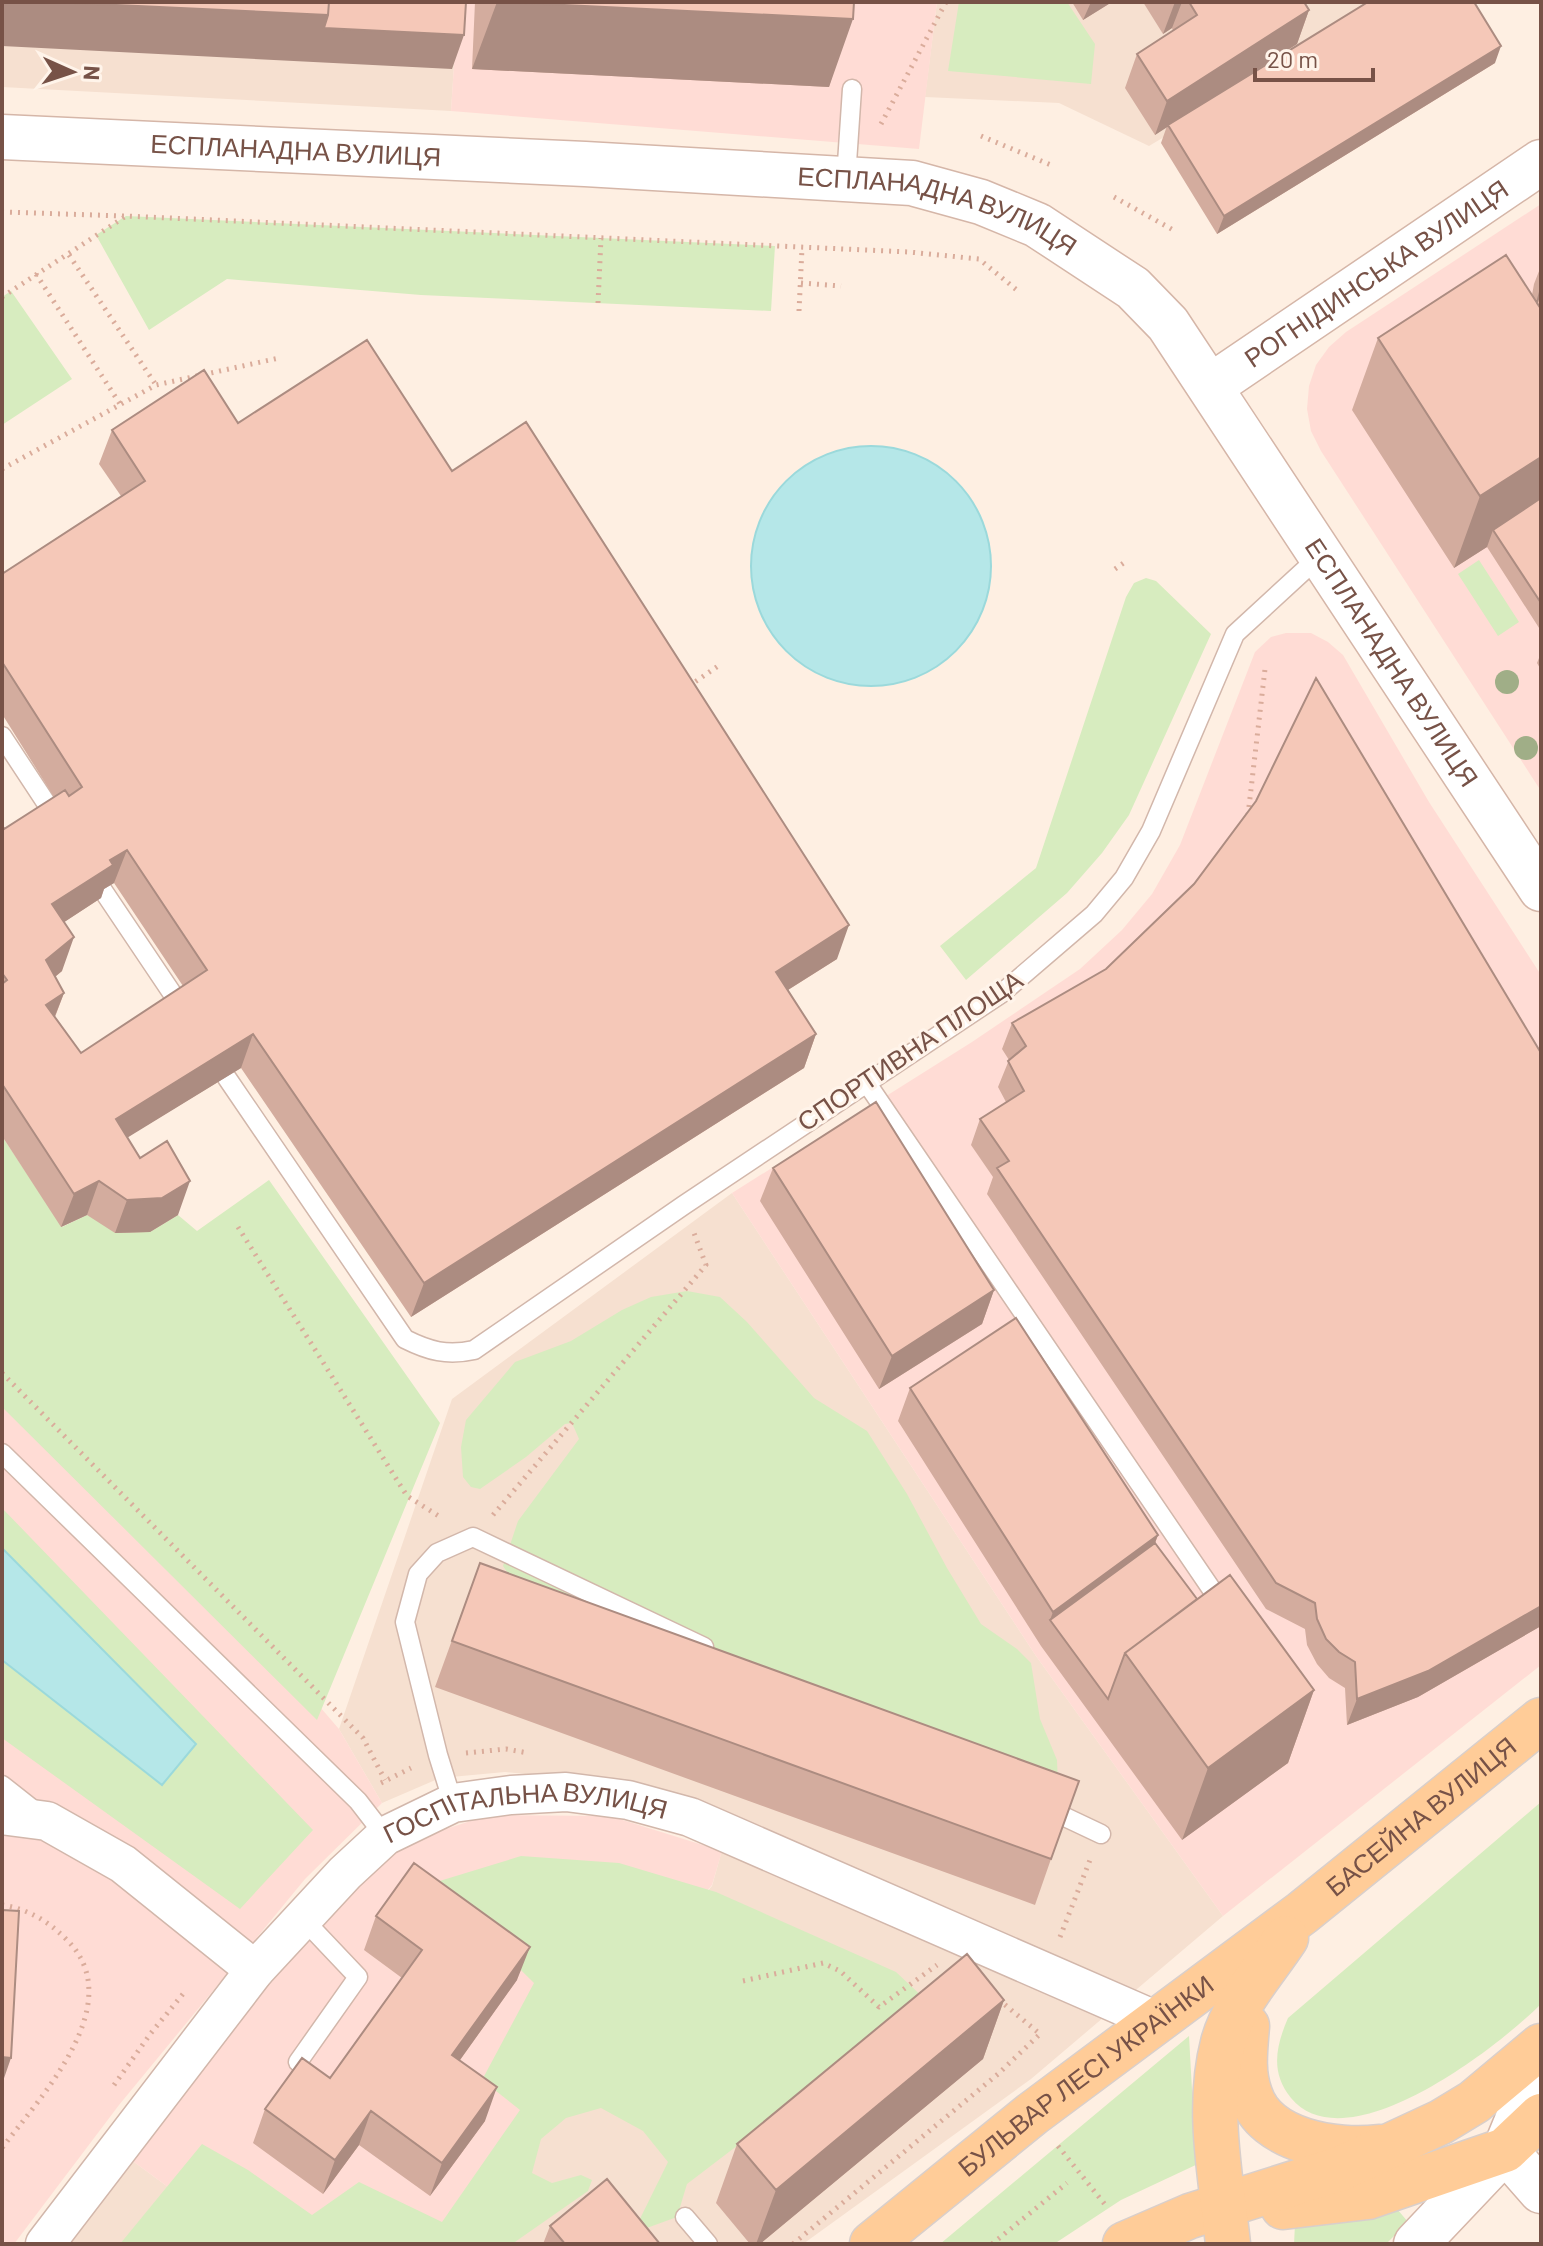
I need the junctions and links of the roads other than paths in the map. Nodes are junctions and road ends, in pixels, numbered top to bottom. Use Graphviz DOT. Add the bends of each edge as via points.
graph roads {
  1 [pos="852,89"];
  2 [pos="2,137"];
  3 [pos="1541,162"];
  4 [pos="846,178"];
  5 [pos="1211,386"];
  6 [pos="1322,554"];
  7 [pos="2,736"];
  8 [pos="61,826"];
  9 [pos="102,889"];
  10 [pos="1541,889"];
  11 [pos="184,1011"];
  12 [pos="227,1078"];
  13 [pos="866,1082"];
  14 [pos="2,1453"];
  15 [pos="1239,1629"];
  16 [pos="716,1652"];
  17 [pos="1541,1720"];
  18 [pos="2,1785"];
  19 [pos="1030,1800"];
  20 [pos="453,1803"];
  21 [pos="2,1815"];
  22 [pos="47,1821"];
  23 [pos="1101,1834"];
  24 [pos="385,1836"];
  25 [pos="1302,1913"];
  26 [pos="304,1920"];
  27 [pos="255,1970"];
  28 [pos="1262,1974"];
  29 [pos="1157,2021"];
  30 [pos="1541,2046"];
  31 [pos="298,2062"];
  32 [pos="1541,2062"];
  33 [pos="1541,2116"];
  34 [pos="1392,2145"];
  35 [pos="1505,2150"];
  36 [pos="1541,2191"];
  37 [pos="685,2217"];
  38 [pos="1226,2225"];
  39 [pos="1138,2243"];
  40 [pos="45,2244"];
  41 [pos="708,2244"];
  42 [pos="872,2244"];
  43 [pos="1416,2244"];
  1 -- 4 [label="lane"];
  2 -- 4 [label="main road, ЕСПЛАНАДНА ВУЛИЦЯ"];
  3 -- 5 [label="main road, РОГНІДИНСЬКА ВУЛИЦЯ"];
  4 -- 5 [label="main road, ЕСПЛАНАДНА ВУЛИЦЯ" via="912,183 1037,225 1133,288 1168,324"];
  5 -- 6 [label="main road, ЕСПЛАНАДНА ВУЛИЦЯ"];
  6 -- 10 [label="main road, ЕСПЛАНАДНА ВУЛИЦЯ"];
  6 -- 13 [label="lane, СПОРТИВНА ПЛОЩА" via="1235,634 1151,831 1124,878 1094,914 1002,993"];
  7 -- 8 [label="lane"];
  9 -- 11 [label="lane"];
  12 -- 13 [label="lane, СПОРТИВНА ПЛОЩА" via="405,1339 431,1352 456,1354 474,1350"];
  13 -- 15 [label="lane"];
  14 -- 24 [label="lane" via="358,1801"];
  16 -- 20 [label="lane" via="473,1537 437,1553 418,1574 405,1622"];
  17 -- 25 [label="main road, БАСЕЙНА ВУЛИЦЯ"];
  18 -- 22 [label="lane"];
  19 -- 23 [label="lane"];
  20 -- 24 [label="street, ГОСПІТАЛЬНА ВУЛИЦЯ"];
  20 -- 29 [label="street, ГОСПІТАЛЬНА ВУЛИЦЯ" via="566,1792 628,1800 690,1817"];
  21 -- 22 [label="street"];
  22 -- 27 [label="street" via="123,1864"];
  24 -- 26 [label="street, ГОСПІТАЛЬНА ВУЛИЦЯ"];
  25 -- 28 [label="main road"];
  25 -- 29 [label="main road, БУЛЬВАР ЛЕСІ УКРАЇНКИ"];
  26 -- 27 [label="street, ГОСПІТАЛЬНА ВУЛИЦЯ"];
  26 -- 31 [label="lane" via="358,1977"];
  27 -- 40 [label="street, ГОСПІТАЛЬНА ВУЛИЦЯ"];
  28 -- 34 [label="main road" via="1247,2020 1244,2072 1261,2115 1279,2130 1315,2143 1363,2149"];
  28 -- 38 [label="main road" via="1223,2041 1215,2124"];
  29 -- 42 [label="main road, БУЛЬВАР ЛЕСІ УКРАЇНКИ"];
  30 -- 34 [label="main road" via="1474,2102"];
  32 -- 35 [label="main road"];
  33 -- 35 [label="main road"];
  34 -- 38 [label="main road"];
  35 -- 36 [label="main road"];
  35 -- 38 [label="main road" via="1368,2197 1279,2208"];
  35 -- 43 [label="main road"];
  37 -- 41 [label="lane"];
  38 -- 39 [label="main road" via="1190,2216"];
}
